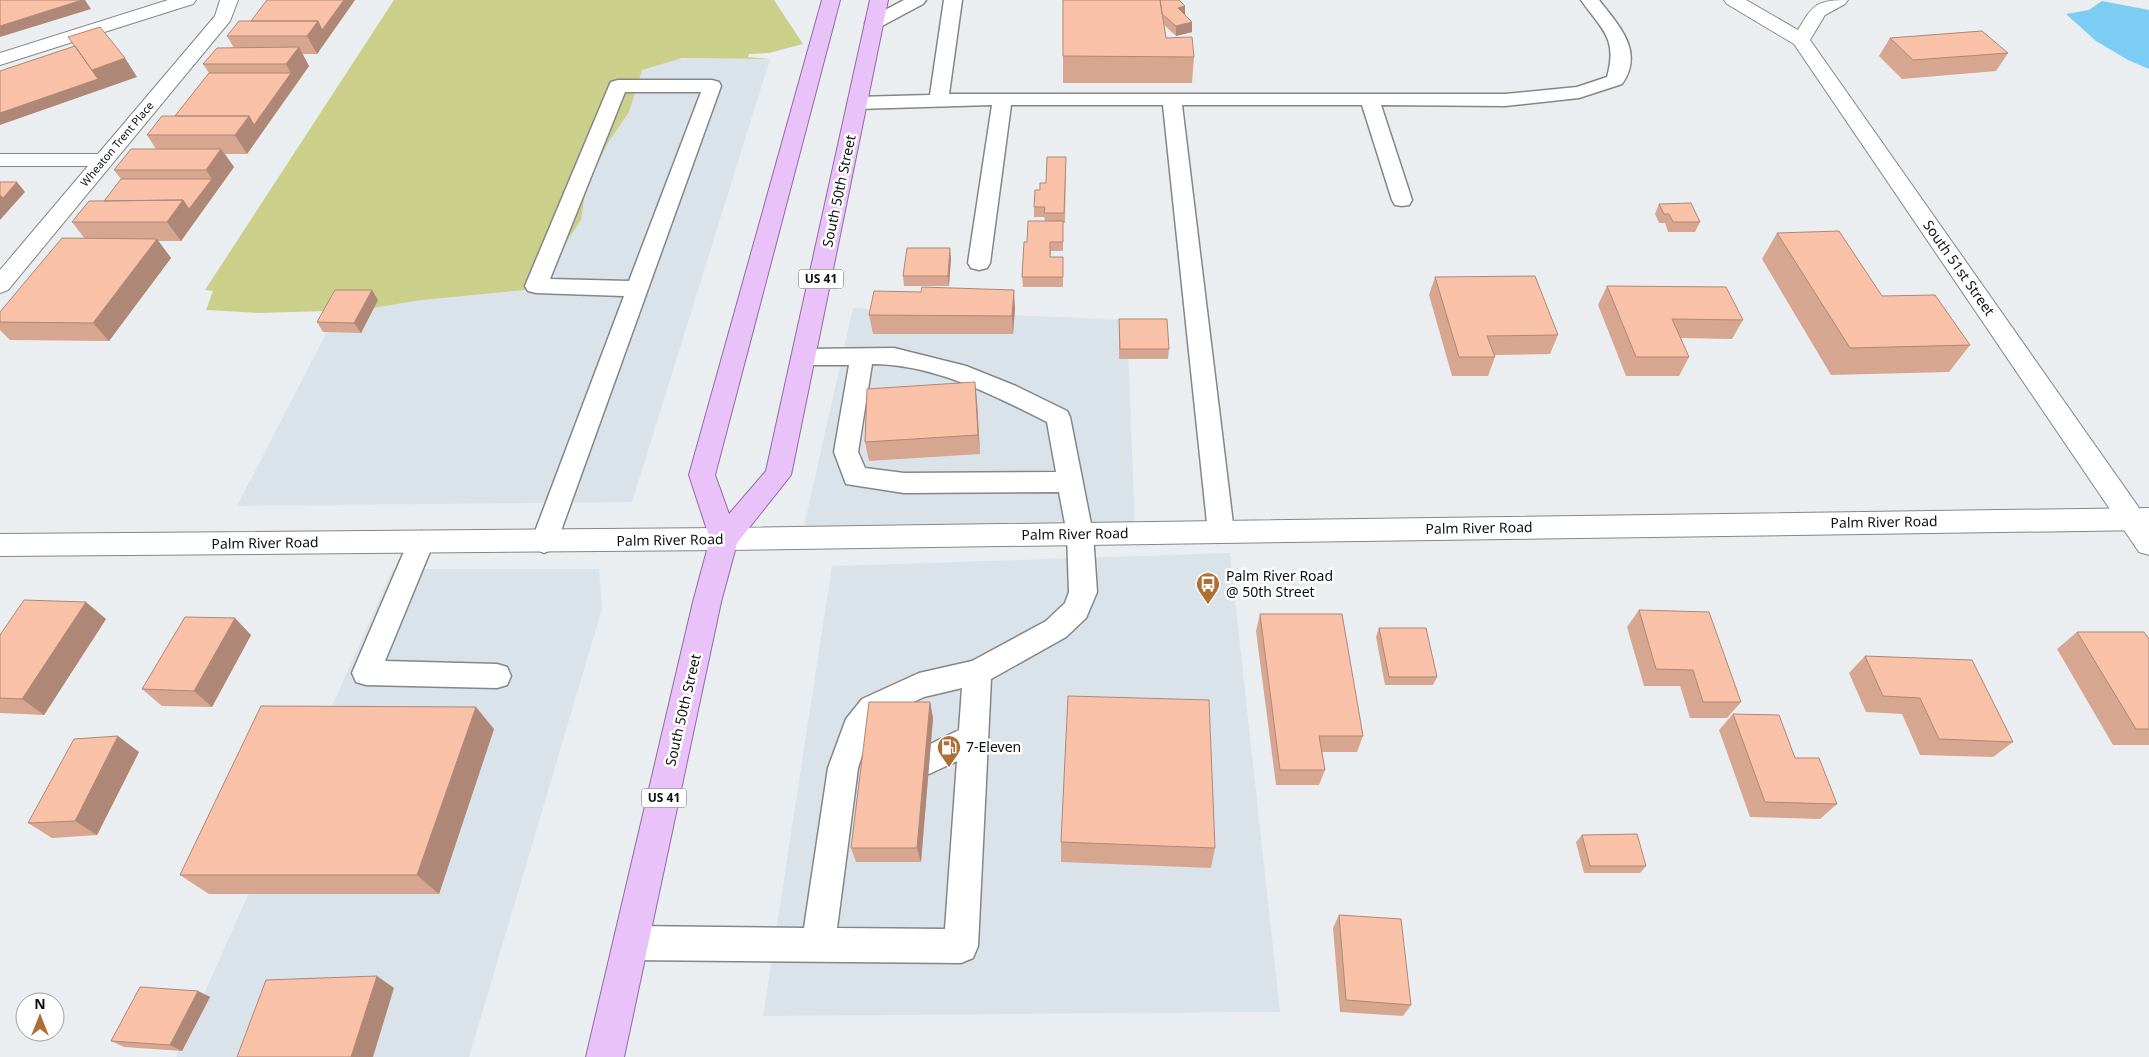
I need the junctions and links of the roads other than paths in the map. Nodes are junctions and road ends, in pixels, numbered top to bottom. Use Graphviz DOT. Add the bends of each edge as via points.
graph roads {
  1 [pos="187,0"];
  2 [pos="229,0"];
  3 [pos="831,0"];
  4 [pos="879,0"];
  5 [pos="917,0"];
  6 [pos="953,0"];
  7 [pos="1590,0"];
  8 [pos="1732,0"];
  9 [pos="1839,0"];
  10 [pos="874,23"];
  11 [pos="1801,40"];
  12 [pos="0,60"];
  13 [pos="1369,99"];
  14 [pos="1002,100"];
  15 [pos="1172,100"];
  16 [pos="939,101"];
  17 [pos="857,103"];
  18 [pos="0,160"];
  19 [pos="103,160"];
  20 [pos="1402,200"];
  21 [pos="979,263"];
  22 [pos="0,285"];
  23 [pos="639,289"];
  24 [pos="862,356"];
  25 [pos="804,357"];
  26 [pos="1070,482"];
  27 [pos="2140,519"];
  28 [pos="1221,532"];
  29 [pos="1080,534"];
  30 [pos="724,539"];
  31 [pos="421,542"];
  32 [pos="544,542"];
  33 [pos="2149,544"];
  34 [pos="0,545"];
  35 [pos="977,672"];
  36 [pos="497,676"];
  37 [pos="973,738"];
  38 [pos="929,760"];
  39 [pos="864,796"];
  40 [pos="837,811"];
  41 [pos="631,943"];
  42 [pos="818,945"];
  43 [pos="605,1057"];
  1 -- 12 [label="street"];
  2 -- 19 [label="street, Wheaton Trent Place" via="224,17"];
  3 -- 30 [label="main road" via="702,475"];
  4 -- 10 [label="main road, South 50th Street / US 41"];
  5 -- 10 [label="lane"];
  6 -- 16 [label="lane"];
  7 -- 13 [label="lane" via="1620,38 1622,58 1615,80 1578,92 1505,100"];
  8 -- 11 [label="street"];
  9 -- 11 [label="street" via="1818,11"];
  10 -- 17 [label="main road, South 50th Street / US 41"];
  11 -- 27 [label="street, South 51st Street"];
  13 -- 15 [label="lane"];
  13 -- 20 [label="lane"];
  14 -- 15 [label="lane"];
  14 -- 16 [label="lane"];
  14 -- 21 [label="lane"];
  15 -- 28 [label="lane"];
  16 -- 17 [label="lane"];
  17 -- 25 [label="main road, South 50th Street / US 41"];
  18 -- 19 [label="street"];
  19 -- 22 [label="street, Wheaton Trent Place"];
  23 -- 23 [label="lane" via="708,95 712,86 618,86 536,286"];
  23 -- 32 [label="lane"];
  24 -- 25 [label="lane"];
  24 -- 26 [label="lane" via="894,356 958,372 1058,417"];
  24 -- 26 [label="lane" via="846,452 856,477 904,483"];
  25 -- 30 [label="main road, South 50th Street / US 41" via="778,475"];
  26 -- 29 [label="lane"];
  27 -- 28 [label="street, Palm River Road"];
  27 -- 33 [label="street, South 51st Street"];
  28 -- 29 [label="street, Palm River Road"];
  29 -- 30 [label="street, Palm River Road"];
  29 -- 35 [label="lane" via="1083,592 1076,610 1056,629"];
  30 -- 32 [label="street, Palm River Road"];
  30 -- 41 [label="main road, South 50th Street / US 41"];
  31 -- 32 [label="street, Palm River Road"];
  31 -- 34 [label="street, Palm River Road"];
  31 -- 36 [label="lane" via="366,673"];
  35 -- 37 [label="lane"];
  35 -- 40 [label="lane" via="919,686 872,708 856,728 843,768"];
  37 -- 38 [label="lane"];
  37 -- 42 [label="lane" via="961,946"];
  39 -- 40 [label="lane"];
  40 -- 42 [label="lane"];
  41 -- 42 [label="lane"];
  41 -- 43 [label="main road, South 50th Street / US 41"];
}
